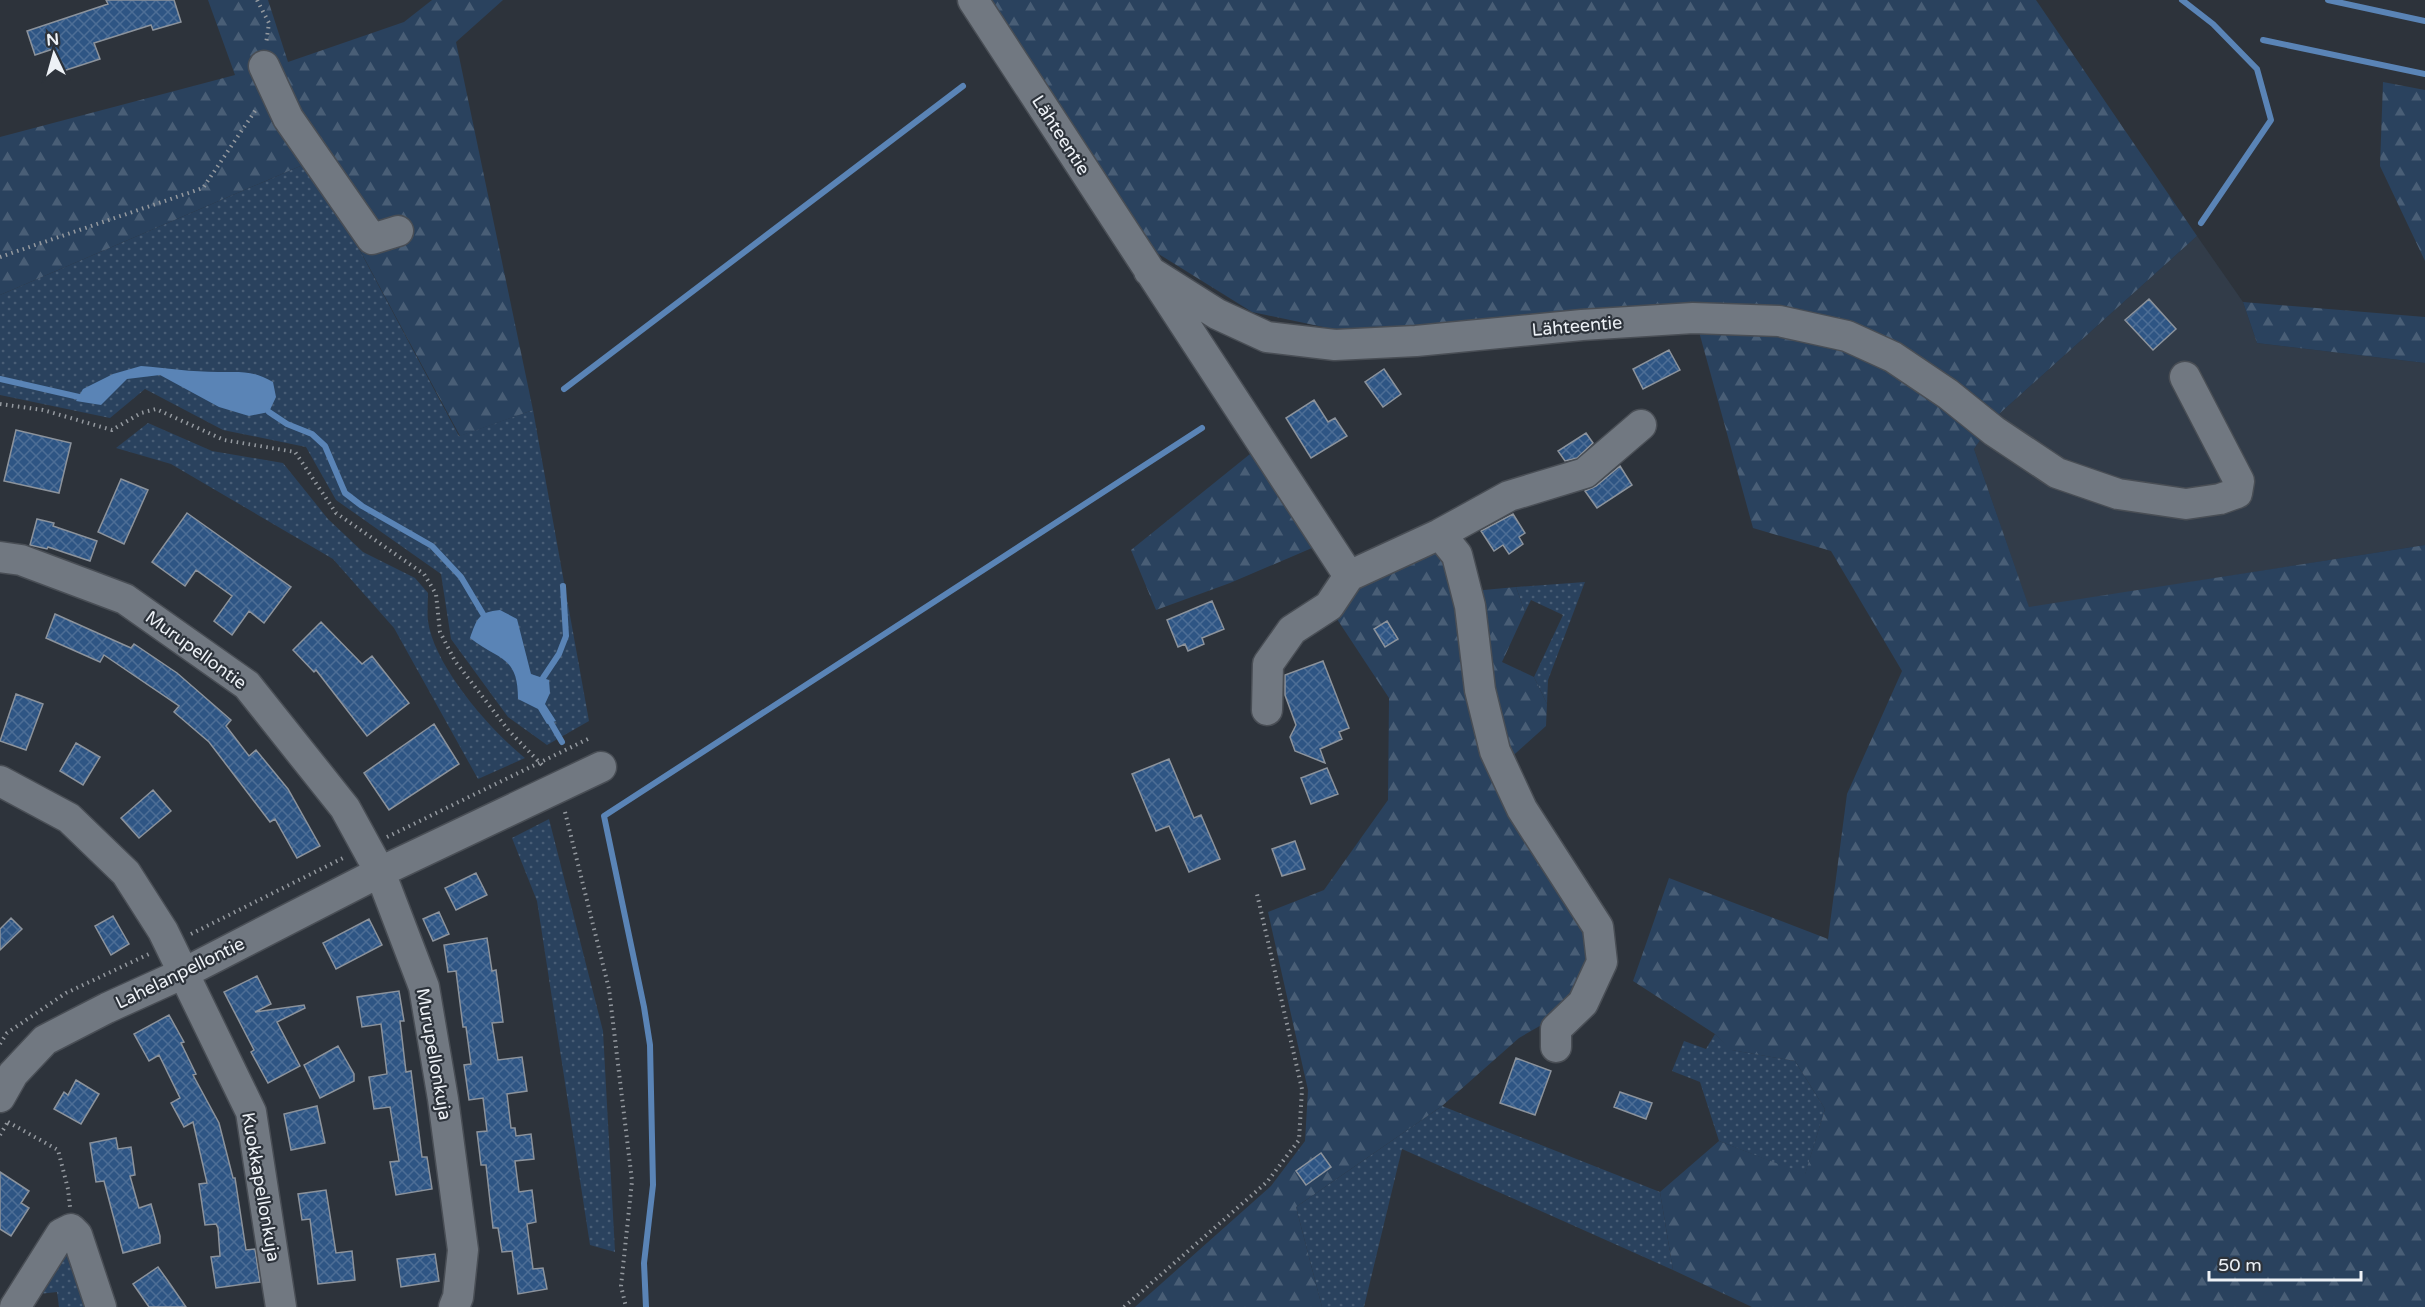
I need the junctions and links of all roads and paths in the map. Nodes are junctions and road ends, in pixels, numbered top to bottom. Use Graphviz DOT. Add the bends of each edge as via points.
graph roads {
  1 [pos="257,0"];
  2 [pos="973,0"];
  3 [pos="264,66"];
  4 [pos="259,106"];
  5 [pos="398,231"];
  6 [pos="0,257"];
  7 [pos="1149,271"];
  8 [pos="2185,377"];
  9 [pos="0,404"];
  10 [pos="1641,425"];
  11 [pos="1440,534"];
  12 [pos="0,557"];
  13 [pos="1349,576"];
  14 [pos="1267,710"];
  15 [pos="590,738"];
  16 [pos="540,761"];
  17 [pos="601,767"];
  18 [pos="0,781"];
  19 [pos="557,788"];
  20 [pos="373,860"];
  21 [pos="1257,894"];
  22 [pos="170,945"];
  23 [pos="184,973"];
  24 [pos="0,1044"];
  25 [pos="1556,1047"];
  26 [pos="0,1097"];
  27 [pos="0,1135"];
  28 [pos="71,1229"];
  29 [pos="25,1302"];
  30 [pos="101,1307"];
  31 [pos="282,1307"];
  32 [pos="454,1307"];
  33 [pos="627,1307"];
  34 [pos="1124,1307"];
  1 -- 3 [label="path" via="269,23"];
  2 -- 7 [label="street, Lähteentie"];
  3 -- 5 [label="street" via="288,118 372,239"];
  4 -- 6 [label="path" via="203,188"];
  7 -- 8 [label="street, Lähteentie" via="1217,314 1267,337 1335,345 1682,318 1779,321 1846,336 1893,357 2057,473 2118,494 2186,504 2237,493 2240,481"];
  7 -- 13 [label="street, Lähteentie"];
  9 -- 16 [label="path" via="43,410 112,430 141,412 156,410 224,441 295,452 336,513 424,574 436,594 440,632 455,661 509,731"];
  10 -- 11 [label="street" via="1585,472 1509,496"];
  11 -- 13 [label="street"];
  11 -- 25 [label="street" via="1457,555 1470,606 1480,690 1495,751 1522,809 1598,927 1602,962 1583,1003 1556,1029"];
  12 -- 20 [label="street, Murupellontie" via="21,560 125,599 247,685 345,808"];
  13 -- 14 [label="street" via="1329,606 1292,630 1268,664"];
  15 -- 16 [label="path"];
  16 -- 19 [label="path"];
  16 -- 20 [label="path"];
  17 -- 19 [label="street"];
  18 -- 22 [label="street, Kuokkapellonkuja" via="69,818 126,873"];
  19 -- 20 [label="street"];
  19 -- 33 [label="path" via="609,989 632,1181 621,1286"];
  20 -- 22 [label="path" via="310,873"];
  20 -- 23 [label="street, Lahelanpellontie"];
  20 -- 32 [label="street, Murupellonkuja" via="424,987 463,1250"];
  21 -- 34 [label="path" via="1302,1089 1299,1140 1268,1182"];
  22 -- 23 [label="street, Kuokkapellonkuja"];
  22 -- 24 [label="path" via="66,993 7,1033"];
  23 -- 26 [label="street, Lahelanpellontie" via="45,1040 13,1074"];
  23 -- 31 [label="street, Kuokkapellonkuja" via="251,1112"];
  27 -- 28 [label="path" via="8,1122 58,1150 68,1189"];
  28 -- 29 [label="street" via="61,1234"];
  28 -- 30 [label="street" via="77,1235"];
}
